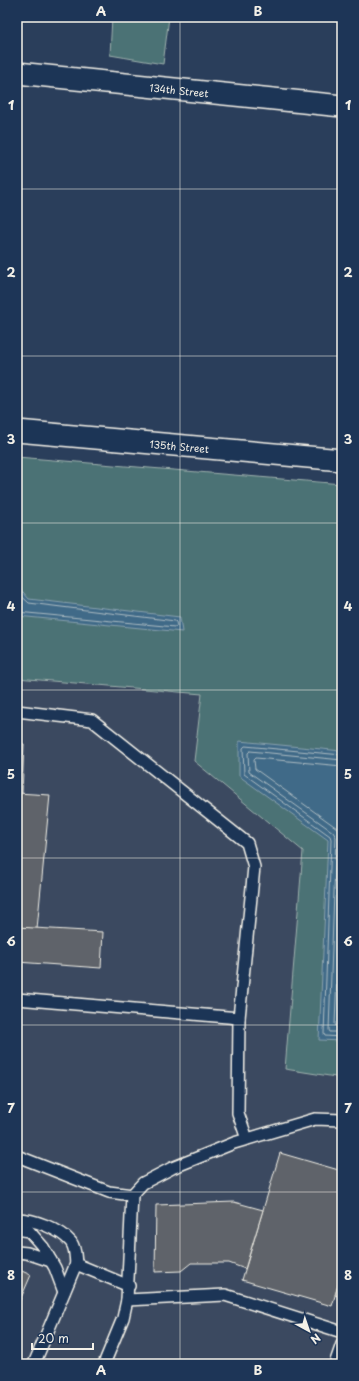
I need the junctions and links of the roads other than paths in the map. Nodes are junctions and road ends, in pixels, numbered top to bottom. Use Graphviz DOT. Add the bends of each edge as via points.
graph roads {
  1 [pos="17,73"];
  2 [pos="342,106"];
  3 [pos="17,431"];
  4 [pos="342,460"];
  5 [pos="17,711"];
  6 [pos="17,999"];
  7 [pos="239,1018"];
  8 [pos="342,1120"];
  9 [pos="248,1139"];
  10 [pos="17,1156"];
  11 [pos="132,1195"];
  12 [pos="17,1219"];
  13 [pos="17,1228"];
  14 [pos="17,1252"];
  15 [pos="51,1261"];
  16 [pos="76,1264"];
  17 [pos="129,1286"];
  18 [pos="64,1292"];
  19 [pos="127,1300"];
  20 [pos="342,1332"];
  21 [pos="342,1344"];
  22 [pos="34,1364"];
  23 [pos="104,1364"];
  24 [pos="335,1364"];
  1 -- 2 [label="street, 134th Street"];
  3 -- 4 [label="street, 135th Street"];
  5 -- 7 [label="lane" via="92,720 247,843 254,867"];
  6 -- 7 [label="lane"];
  7 -- 9 [label="lane" via="238,1113"];
  8 -- 9 [label="lane" via="315,1119"];
  9 -- 11 [label="lane" via="172,1168 143,1183"];
  10 -- 11 [label="lane" via="109,1192"];
  11 -- 17 [label="lane"];
  12 -- 16 [label="lane" via="50,1226 70,1242 75,1250"];
  13 -- 15 [label="lane" via="29,1231"];
  14 -- 15 [label="lane"];
  15 -- 18 [label="lane"];
  16 -- 17 [label="lane"];
  16 -- 18 [label="lane"];
  17 -- 19 [label="lane"];
  18 -- 22 [label="lane"];
  19 -- 20 [label="lane" via="225,1295"];
  19 -- 23 [label="lane" via="123,1318"];
  21 -- 24 [label="lane"];
}
